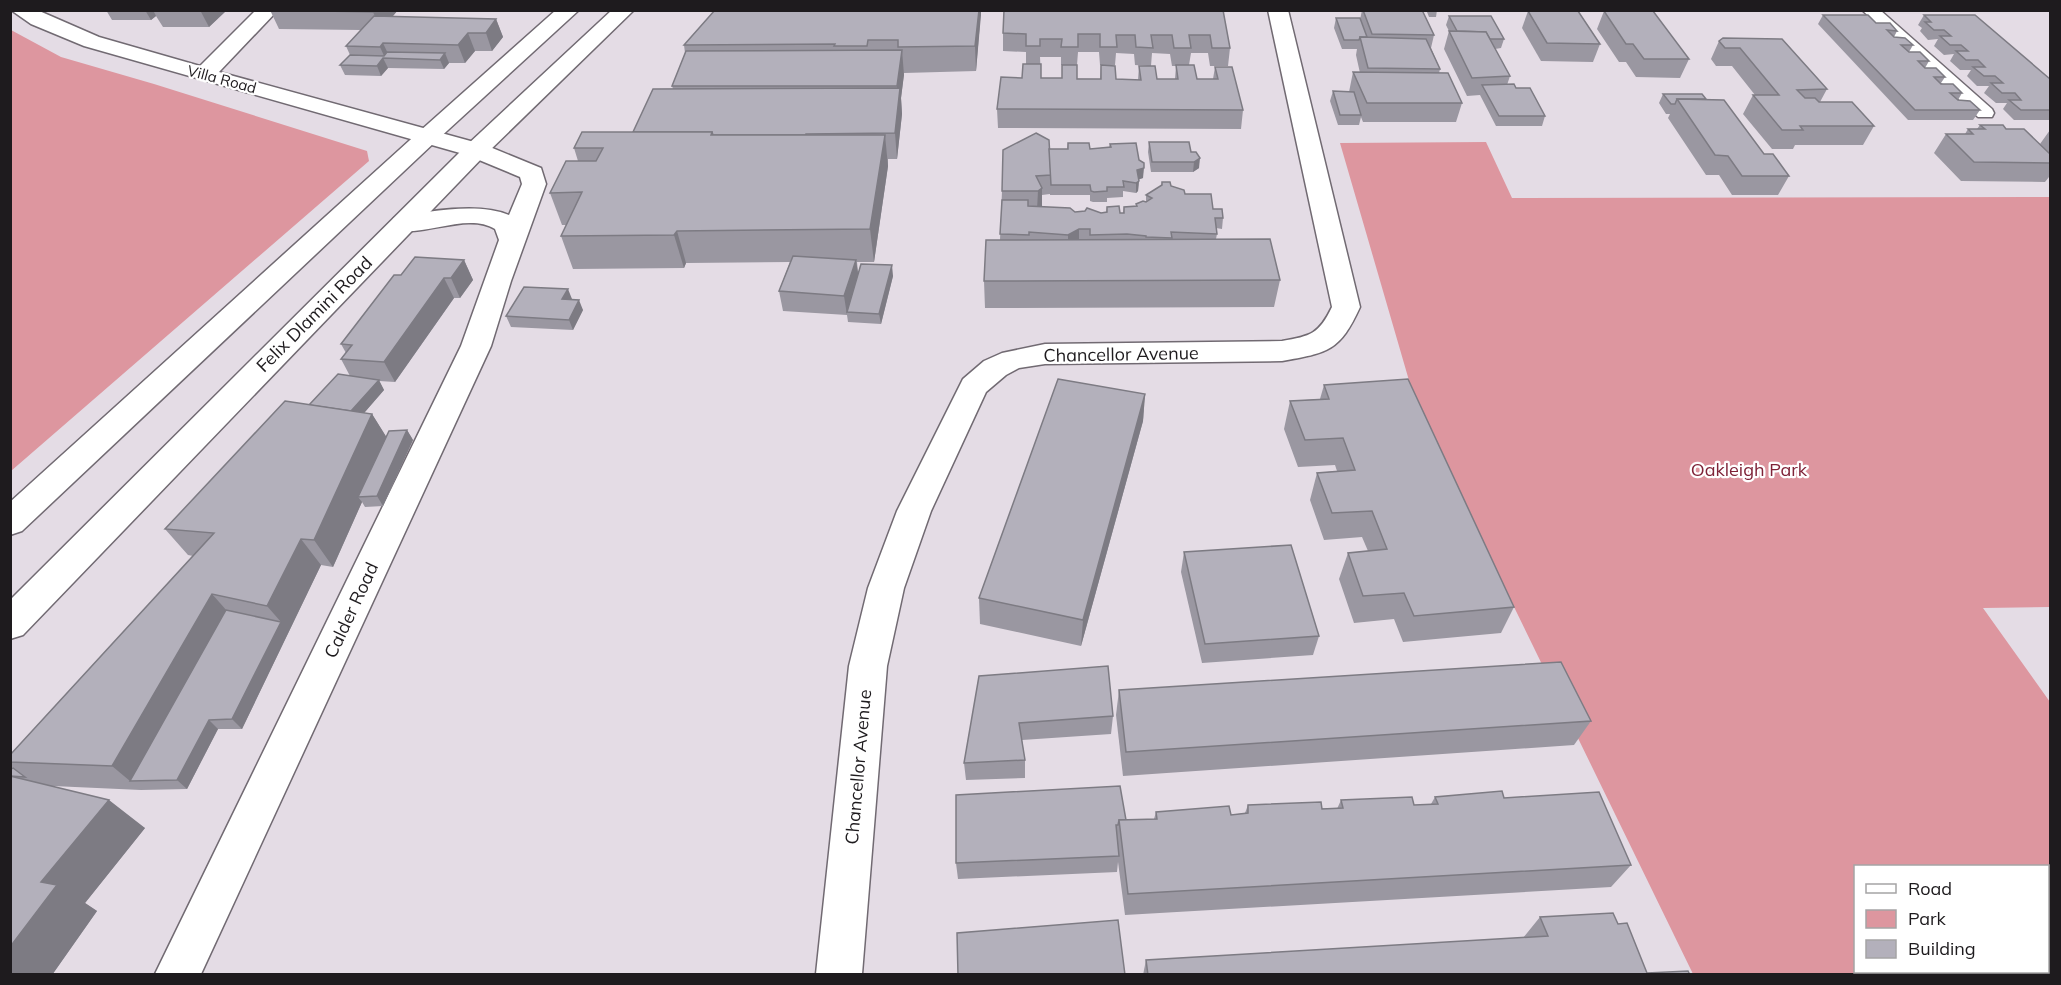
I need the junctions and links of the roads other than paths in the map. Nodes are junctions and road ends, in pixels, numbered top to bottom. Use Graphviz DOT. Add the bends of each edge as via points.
graph roads {
  1 [pos="21,10"];
  2 [pos="268,10"];
  3 [pos="569,10"];
  4 [pos="624,10"];
  5 [pos="1278,10"];
  6 [pos="1870,10"];
  7 [pos="204,75"];
  8 [pos="1985,113"];
  9 [pos="428,136"];
  10 [pos="476,150"];
  11 [pos="403,224"];
  12 [pos="513,241"];
  13 [pos="10,522"];
  14 [pos="10,624"];
  15 [pos="178,975"];
  16 [pos="839,975"];
  1 -- 7 [label="street, Villa Road" via="73,36"];
  2 -- 7 [label="street"];
  3 -- 9 [label="street"];
  4 -- 10 [label="street, Felix Dlamini Road"];
  5 -- 16 [label="street, Chancellor Avenue" via="1346,307 1336,330 1318,344 1282,351 1045,354 1012,360 974,386 914,511 886,588 868,666"];
  6 -- 8 [label="lane"];
  7 -- 9 [label="street, Villa Road"];
  9 -- 10 [label="street, Villa Road"];
  9 -- 13 [label="street"];
  10 -- 11 [label="street, Felix Dlamini Road"];
  10 -- 12 [label="street, Calder Road" via="532,173 534,184"];
  11 -- 12 [label="street" via="478,216 496,218 506,224"];
  11 -- 14 [label="street, Felix Dlamini Road"];
  12 -- 15 [label="street, Calder Road" via="476,346"];
}
